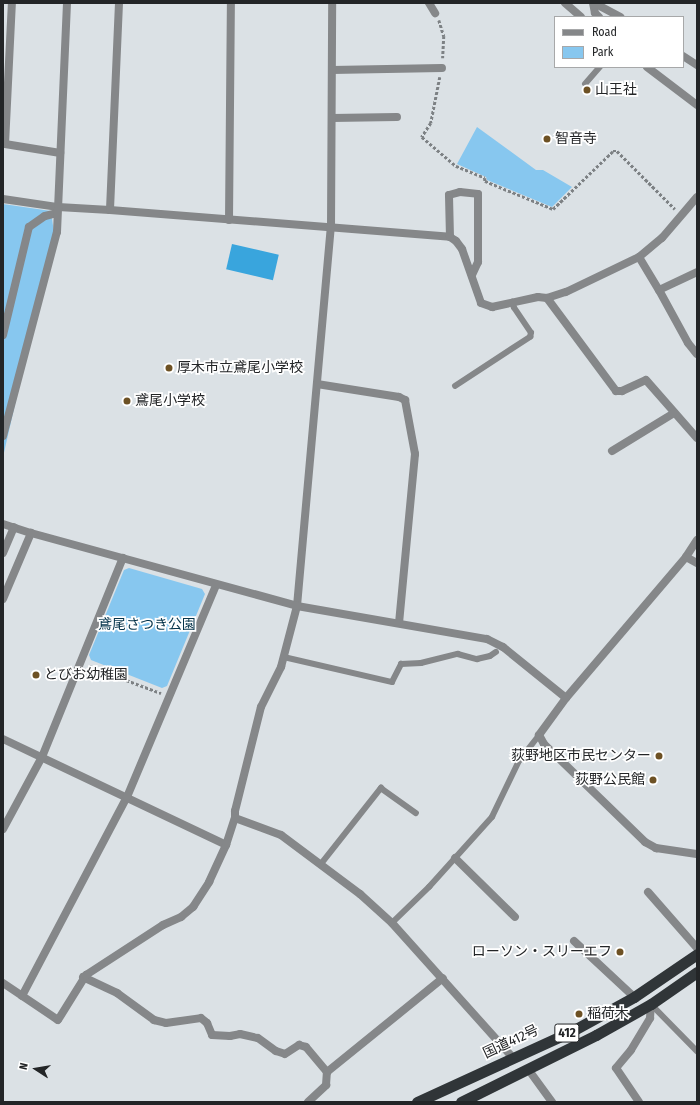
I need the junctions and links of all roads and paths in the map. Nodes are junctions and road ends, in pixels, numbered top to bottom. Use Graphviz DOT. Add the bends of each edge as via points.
graph roads {
  1 [pos="12,3"];
  2 [pos="67,3"];
  3 [pos="119,3"];
  4 [pos="231,3"];
  5 [pos="332,3"];
  6 [pos="429,3"];
  7 [pos="565,3"];
  8 [pos="593,3"];
  9 [pos="435,12"];
  10 [pos="580,16"];
  11 [pos="598,16"];
  12 [pos="618,16"];
  13 [pos="684,57"];
  14 [pos="697,65"];
  15 [pos="442,68"];
  16 [pos="599,68"];
  17 [pos="652,68"];
  18 [pos="332,70"];
  19 [pos="585,84"];
  20 [pos="697,105"];
  21 [pos="397,117"];
  22 [pos="332,118"];
  23 [pos="4,144"];
  24 [pos="60,153"];
  25 [pos="697,197"];
  26 [pos="3,199"];
  27 [pos="57,210"];
  28 [pos="110,210"];
  29 [pos="681,215"];
  30 [pos="229,220"];
  31 [pos="331,228"];
  32 [pos="450,237"];
  33 [pos="639,257"];
  34 [pos="697,272"];
  35 [pos="472,275"];
  36 [pos="659,290"];
  37 [pos="548,298"];
  38 [pos="512,302"];
  39 [pos="3,335"];
  40 [pos="697,354"];
  41 [pos="317,384"];
  42 [pos="455,386"];
  43 [pos="674,413"];
  44 [pos="5,418"];
  45 [pos="3,436"];
  46 [pos="697,438"];
  47 [pos="612,451"];
  48 [pos="3,524"];
  49 [pos="14,527"];
  50 [pos="31,532"];
  51 [pos="697,540"];
  52 [pos="3,553"];
  53 [pos="686,557"];
  54 [pos="123,558"];
  55 [pos="697,563"];
  56 [pos="216,584"];
  57 [pos="3,599"];
  58 [pos="297,606"];
  59 [pos="399,622"];
  60 [pos="499,650"];
  61 [pos="284,657"];
  62 [pos="81,663"];
  63 [pos="169,696"];
  64 [pos="566,698"];
  65 [pos="539,735"];
  66 [pos="3,739"];
  67 [pos="42,757"];
  68 [pos="127,797"];
  69 [pos="416,813"];
  70 [pos="235,818"];
  71 [pos="3,830"];
  72 [pos="226,845"];
  73 [pos="697,854"];
  74 [pos="455,858"];
  75 [pos="321,864"];
  76 [pos="648,892"];
  77 [pos="515,917"];
  78 [pos="392,923"];
  79 [pos="574,941"];
  80 [pos="697,948"];
  81 [pos="697,954"];
  82 [pos="697,972"];
  83 [pos="83,977"];
  84 [pos="443,978"];
  85 [pos="3,982"];
  86 [pos="22,996"];
  87 [pos="634,997"];
  88 [pos="651,1004"];
  89 [pos="697,1051"];
  90 [pos="513,1058"];
  91 [pos="528,1069"];
  92 [pos="327,1072"];
  93 [pos="431,1099"];
  94 [pos="637,1101"];
  95 [pos="308,1102"];
  96 [pos="417,1102"];
  97 [pos="461,1102"];
  98 [pos="552,1102"];
  1 -- 23 [label="street"];
  2 -- 24 [label="street"];
  3 -- 28 [label="street"];
  4 -- 30 [label="street"];
  5 -- 18 [label="street"];
  6 -- 9 [label="street"];
  7 -- 10 [label="street"];
  8 -- 11 [label="street"];
  8 -- 12 [label="street"];
  9 -- 15 [label="path" via="444,36"];
  13 -- 14 [label="street"];
  15 -- 18 [label="street"];
  15 -- 29 [label="path" via="431,123 422,137 456,166 553,209 614,150"];
  16 -- 19 [label="lane"];
  17 -- 20 [label="street"];
  18 -- 22 [label="street"];
  21 -- 22 [label="street"];
  22 -- 31 [label="street"];
  23 -- 24 [label="street"];
  24 -- 27 [label="street"];
  25 -- 29 [label="street"];
  26 -- 27 [label="street"];
  27 -- 28 [label="street"];
  27 -- 39 [label="street" via="29,226"];
  27 -- 44 [label="street" via="57,232"];
  28 -- 30 [label="street"];
  29 -- 33 [label="street" via="662,238"];
  30 -- 31 [label="street"];
  31 -- 32 [label="street"];
  31 -- 41 [label="street"];
  32 -- 35 [label="street" via="462,249"];
  32 -- 35 [label="street" via="449,195 460,192 478,194 478,262"];
  33 -- 36 [label="street"];
  33 -- 37 [label="street"];
  34 -- 36 [label="street"];
  35 -- 38 [label="street" via="481,303 492,307"];
  36 -- 40 [label="street" via="688,343"];
  37 -- 38 [label="street" via="538,297"];
  37 -- 43 [label="street" via="616,391 622,391 646,380"];
  38 -- 42 [label="lane" via="531,333 530,337"];
  41 -- 58 [label="street"];
  41 -- 59 [label="street" via="405,400 415,454"];
  43 -- 46 [label="street"];
  43 -- 47 [label="street"];
  44 -- 45 [label="street"];
  48 -- 49 [label="street"];
  49 -- 50 [label="street"];
  49 -- 52 [label="street"];
  50 -- 54 [label="street"];
  50 -- 57 [label="street"];
  51 -- 53 [label="street"];
  53 -- 55 [label="street"];
  53 -- 64 [label="street"];
  54 -- 56 [label="street"];
  54 -- 62 [label="street"];
  56 -- 58 [label="street"];
  56 -- 63 [label="street"];
  58 -- 59 [label="street"];
  58 -- 61 [label="street"];
  59 -- 60 [label="street" via="487,639"];
  60 -- 61 [label="lane" via="490,656 477,658 458,654 421,663 401,664 392,682"];
  60 -- 64 [label="street"];
  61 -- 70 [label="street" via="261,707"];
  62 -- 63 [label="path"];
  62 -- 67 [label="street"];
  63 -- 68 [label="street"];
  64 -- 65 [label="street"];
  65 -- 73 [label="street" via="544,744 645,842 656,848"];
  65 -- 74 [label="lane" via="519,761 492,817"];
  66 -- 67 [label="street"];
  67 -- 68 [label="street"];
  67 -- 71 [label="street"];
  68 -- 72 [label="street"];
  68 -- 86 [label="street"];
  69 -- 75 [label="lane" via="381,788"];
  70 -- 72 [label="street"];
  70 -- 75 [label="street" via="282,835"];
  72 -- 83 [label="street" via="209,882 193,907"];
  74 -- 77 [label="street"];
  74 -- 78 [label="lane" via="430,887"];
  75 -- 78 [label="street"];
  76 -- 80 [label="street"];
  78 -- 84 [label="street"];
  79 -- 87 [label="street"];
  81 -- 87 [label="highway, 国道412号 / 412"];
  82 -- 88 [label="highway, 412"];
  83 -- 86 [label="street" via="58,1020"];
  83 -- 92 [label="street" via="117,993 154,1020 166,1023 201,1018 207,1023 212,1035 240,1034 258,1038 276,1051 285,1054 299,1045 306,1047"];
  84 -- 90 [label="street"];
  84 -- 92 [label="street"];
  85 -- 86 [label="street"];
  87 -- 90 [label="highway, 国道412号 / 412" via="574,1030"];
  88 -- 89 [label="lane"];
  88 -- 91 [label="highway, 412"];
  88 -- 94 [label="street" via="650,1018 631,1050 616,1068"];
  90 -- 93 [label="highway, 国道412号 / 412"];
  91 -- 97 [label="highway, 412"];
  91 -- 98 [label="street"];
  92 -- 95 [label="street" via="326,1085"];
  93 -- 96 [label="highway, 国道412号 / 412"];
}
